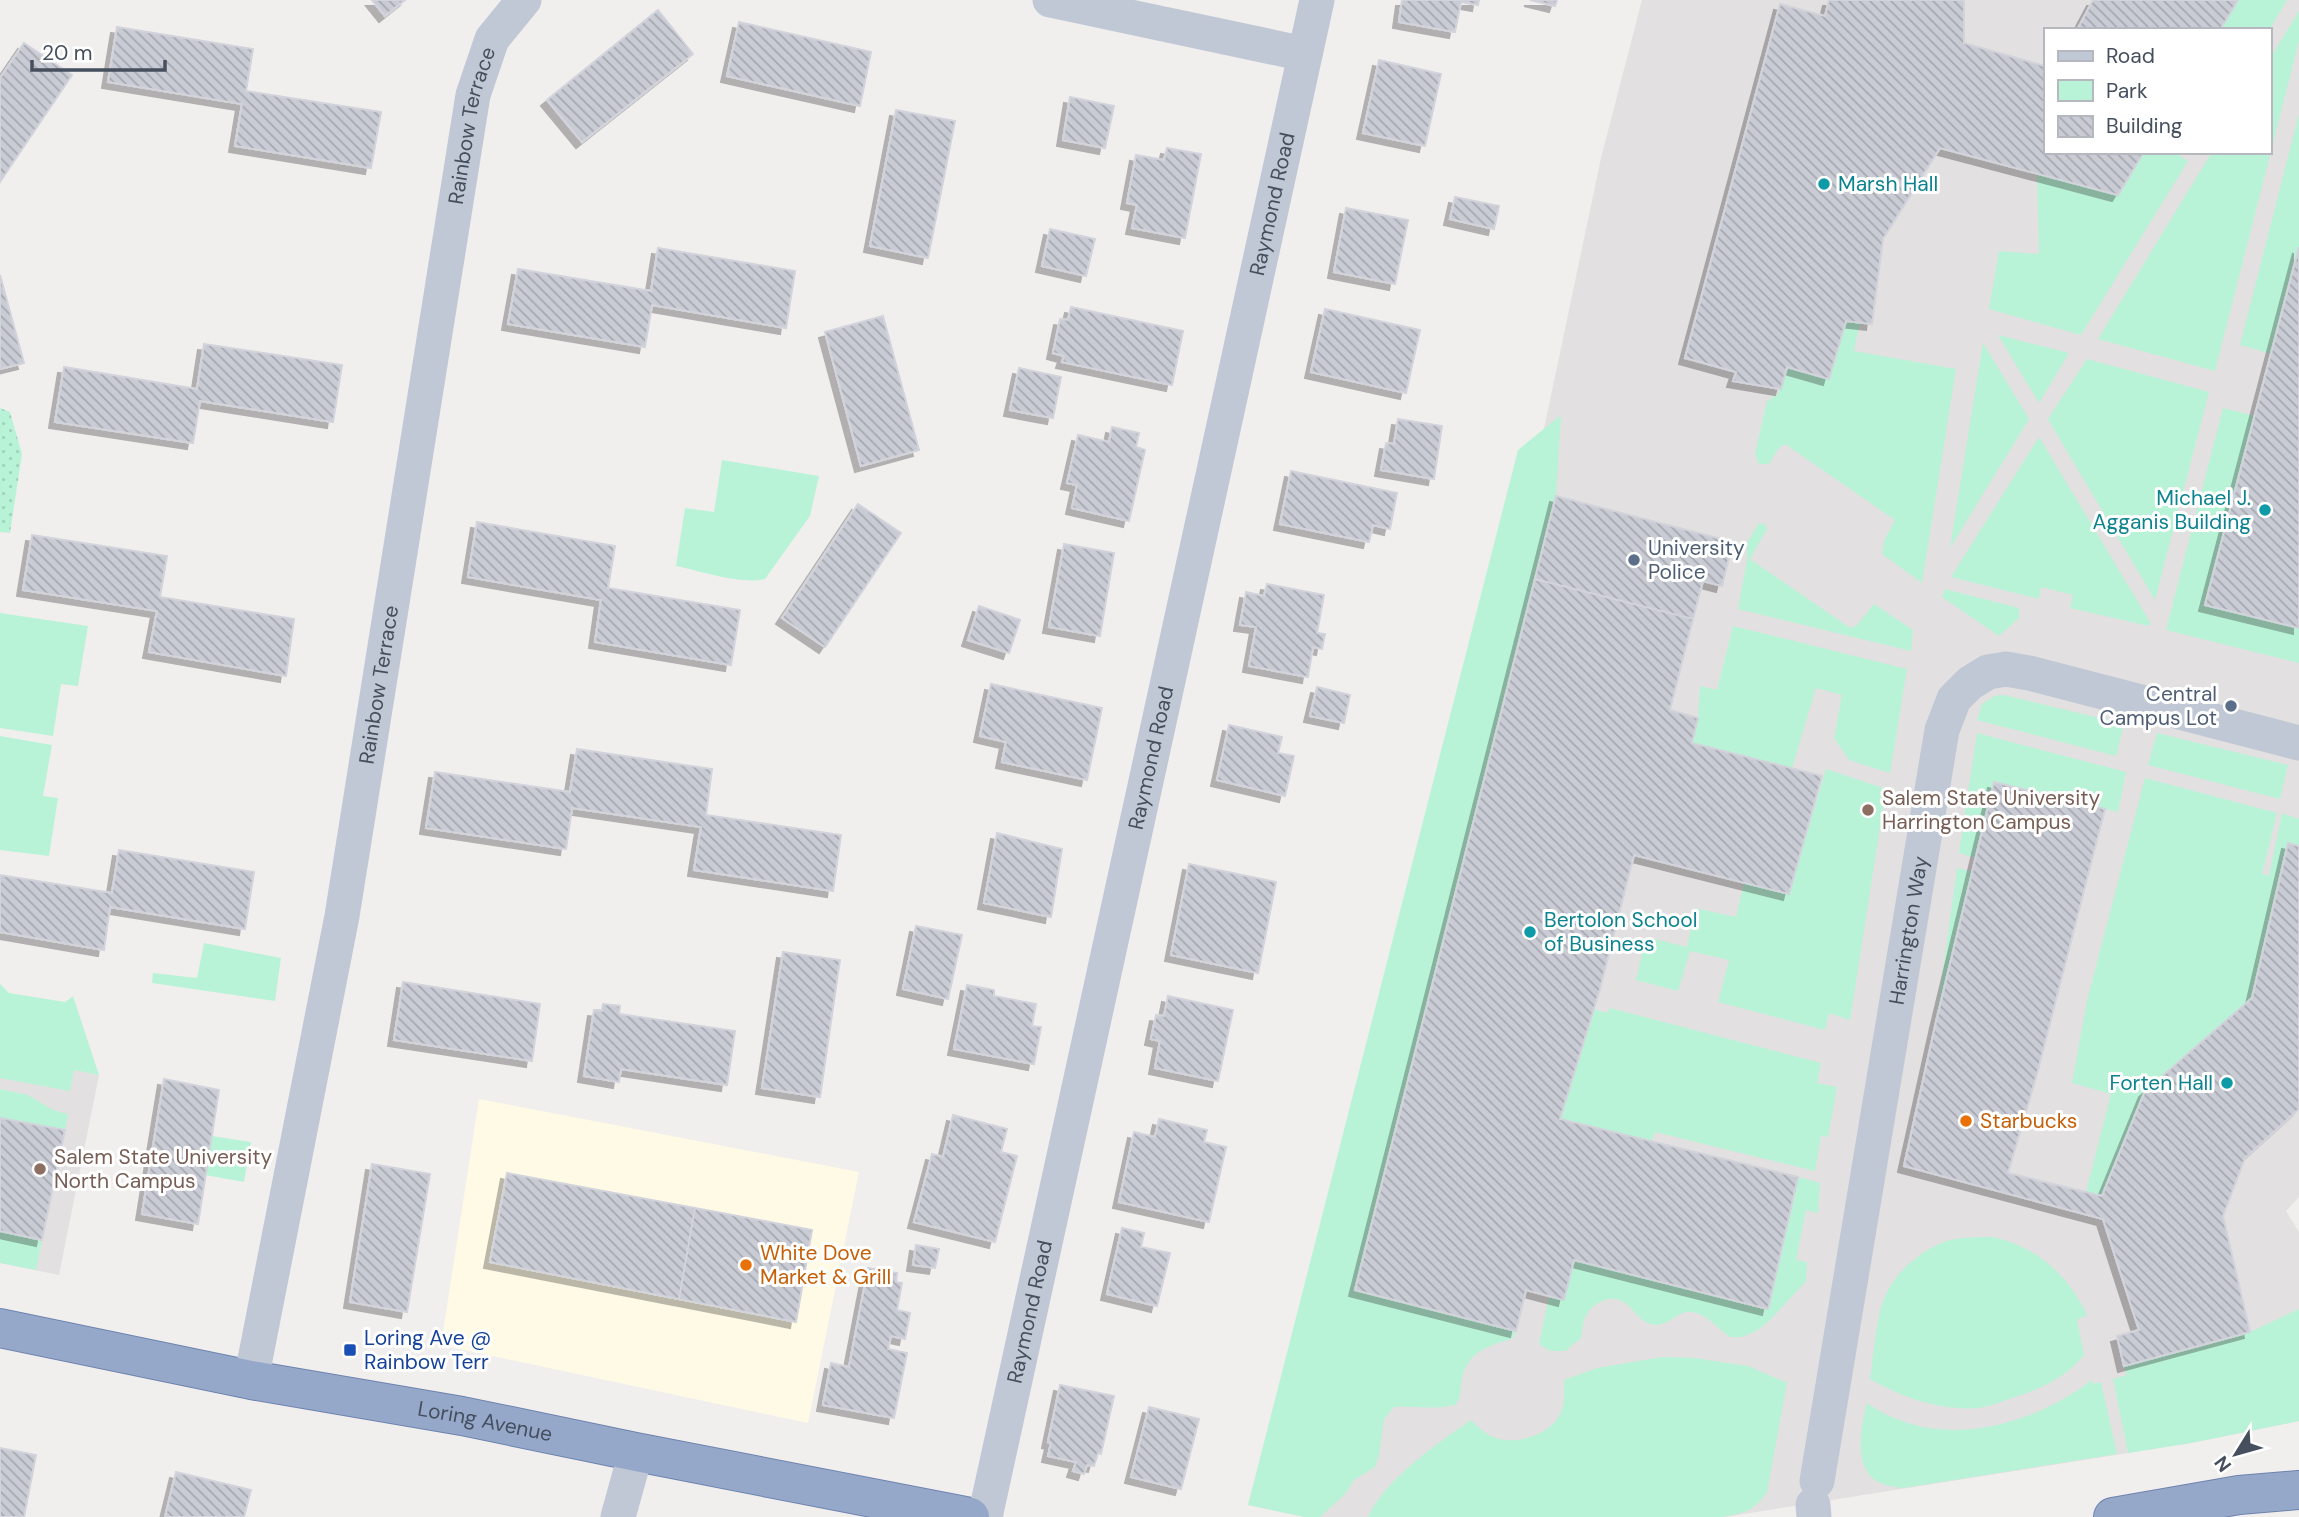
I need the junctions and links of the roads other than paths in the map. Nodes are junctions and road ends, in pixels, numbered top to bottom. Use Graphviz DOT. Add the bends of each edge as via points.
graph roads {
  1 [pos="524,0"];
  2 [pos="1050,0"];
  3 [pos="1317,0"];
  4 [pos="1305,54"];
  5 [pos="2299,743"];
  6 [pos="0,1328"];
  7 [pos="251,1380"];
  8 [pos="636,1452"];
  9 [pos="2299,1490"];
  10 [pos="1814,1501"];
  11 [pos="618,1517"];
  12 [pos="970,1517"];
  13 [pos="985,1517"];
  14 [pos="2113,1517"];
  1 -- 7 [label="street, Rainbow Terrace" via="492,39 473,95 342,916"];
  2 -- 4 [label="street"];
  3 -- 4 [label="street, Raymond Road"];
  4 -- 13 [label="street, Raymond Road"];
  5 -- 10 [label="street, Harrington Way" via="2006,669 1988,672 1954,699 1942,730"];
  6 -- 7 [label="highway, Loring Avenue"];
  7 -- 8 [label="highway, Loring Avenue" via="463,1416"];
  8 -- 11 [label="street"];
  8 -- 12 [label="highway, Loring Avenue"];
  9 -- 14 [label="highway" via="2239,1495"];
}
